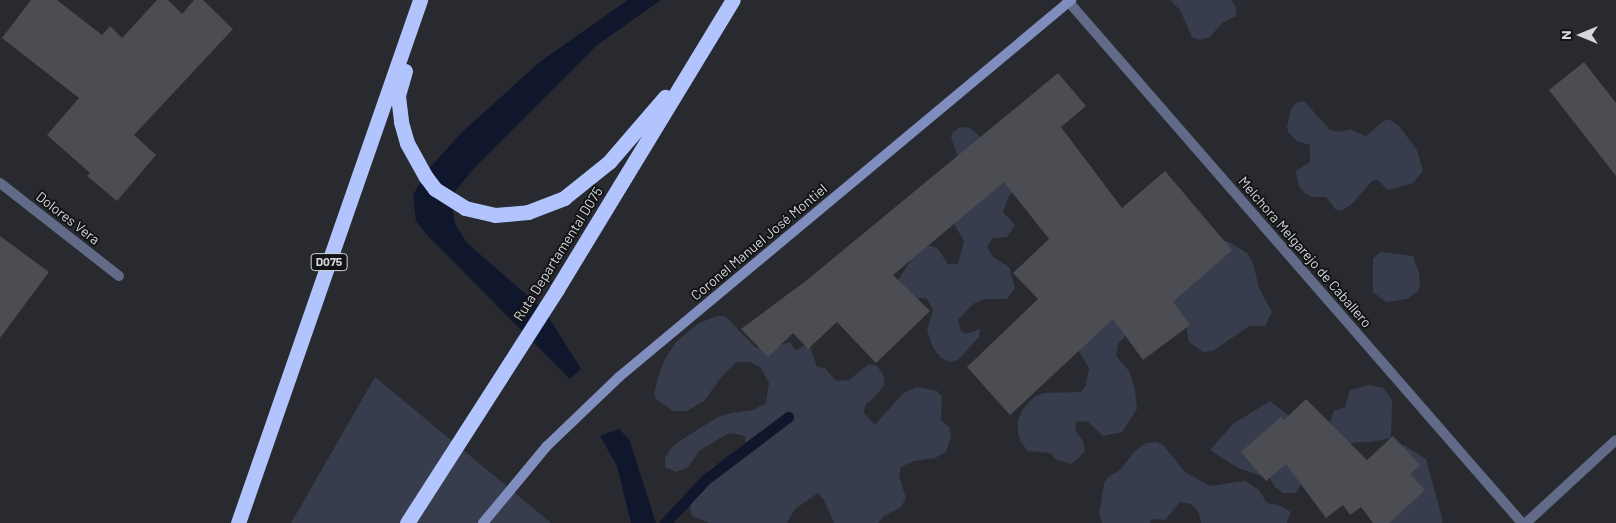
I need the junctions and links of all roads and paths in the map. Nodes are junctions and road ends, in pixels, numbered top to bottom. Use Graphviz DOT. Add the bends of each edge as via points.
graph roads {
  1 [pos="420,0"];
  2 [pos="426,0"];
  3 [pos="733,0"];
  4 [pos="1069,1"];
  5 [pos="694,64"];
  6 [pos="0,183"];
  7 [pos="119,276"];
  8 [pos="1616,440"];
  9 [pos="238,523"];
  10 [pos="407,523"];
  11 [pos="483,523"];
  12 [pos="1522,523"];
  13 [pos="1526,523"];
  1 -- 9 [label="highway, D075"];
  2 -- 5 [label="highway" via="398,96 401,122 407,143 426,177 435,189 465,208 495,215 528,212 564,198 609,162"];
  3 -- 5 [label="highway, Ruta Departamental D075"];
  4 -- 11 [label="street, Coronel Manuel José Montiel" via="619,377 548,446"];
  4 -- 12 [label="street, Melchora Melgarejo de Caballero"];
  5 -- 10 [label="highway, Ruta Departamental D075" via="557,289"];
  6 -- 7 [label="street, Dolores Vera"];
  8 -- 13 [label="street"];
}
